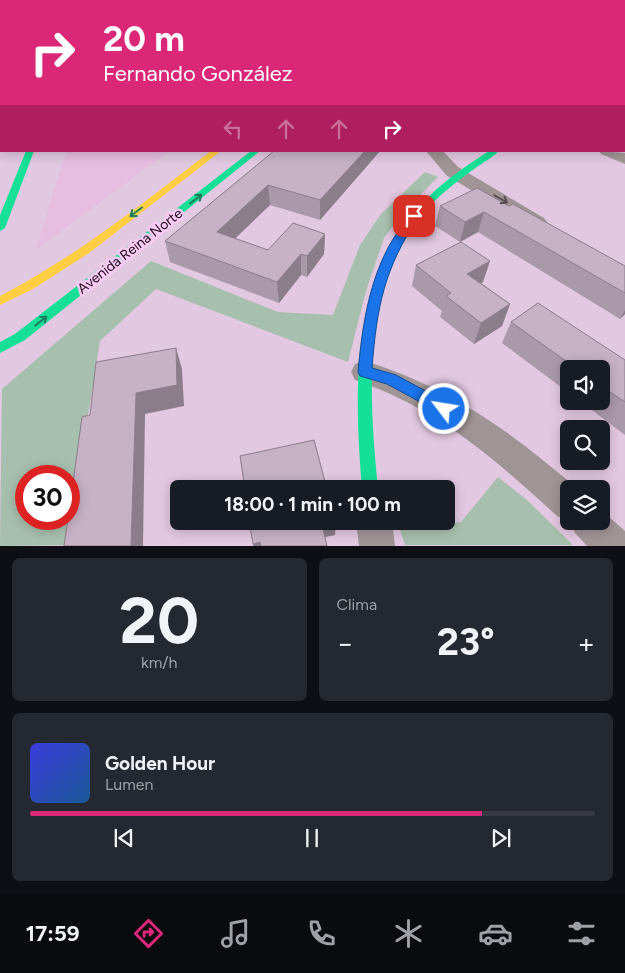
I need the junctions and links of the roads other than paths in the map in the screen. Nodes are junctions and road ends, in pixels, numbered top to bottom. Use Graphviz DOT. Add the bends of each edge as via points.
graph roads {
  1 [pos="30,152"];
  2 [pos="216,152"];
  3 [pos="255,152"];
  4 [pos="435,152"];
  5 [pos="494,152"];
  6 [pos="609,152"];
  7 [pos="625,159"];
  8 [pos="459,175"];
  9 [pos="0,228"];
  10 [pos="557,234"];
  11 [pos="1,305"];
  12 [pos="0,348"];
  13 [pos="365,372"];
  14 [pos="369,480"];
  15 [pos="560,496"];
  16 [pos="375,530"];
  17 [pos="597,530"];
  18 [pos="377,546"];
  19 [pos="614,546"];
  1 -- 9 [label="street"];
  2 -- 11 [label="street, Avenida Reina Norte, one-way" via="64,266"];
  12 -- 3 [label="street, Avenida Reina Norte, one-way" via="20,337"];
  4 -- 8 [label="street"];
  5 -- 8 [label="street"];
  6 -- 7 [label="street"];
  8 -- 10 [label="street, one-way"];
  8 -- 13 [label="street" via="431,197 414,216 383,270 369,322"];
  13 -- 14 [label="street"];
  13 -- 15 [label="street" via="391,379 459,418 516,456"];
  16 -- 18 [label="street"];
  17 -- 19 [label="street"];
}
